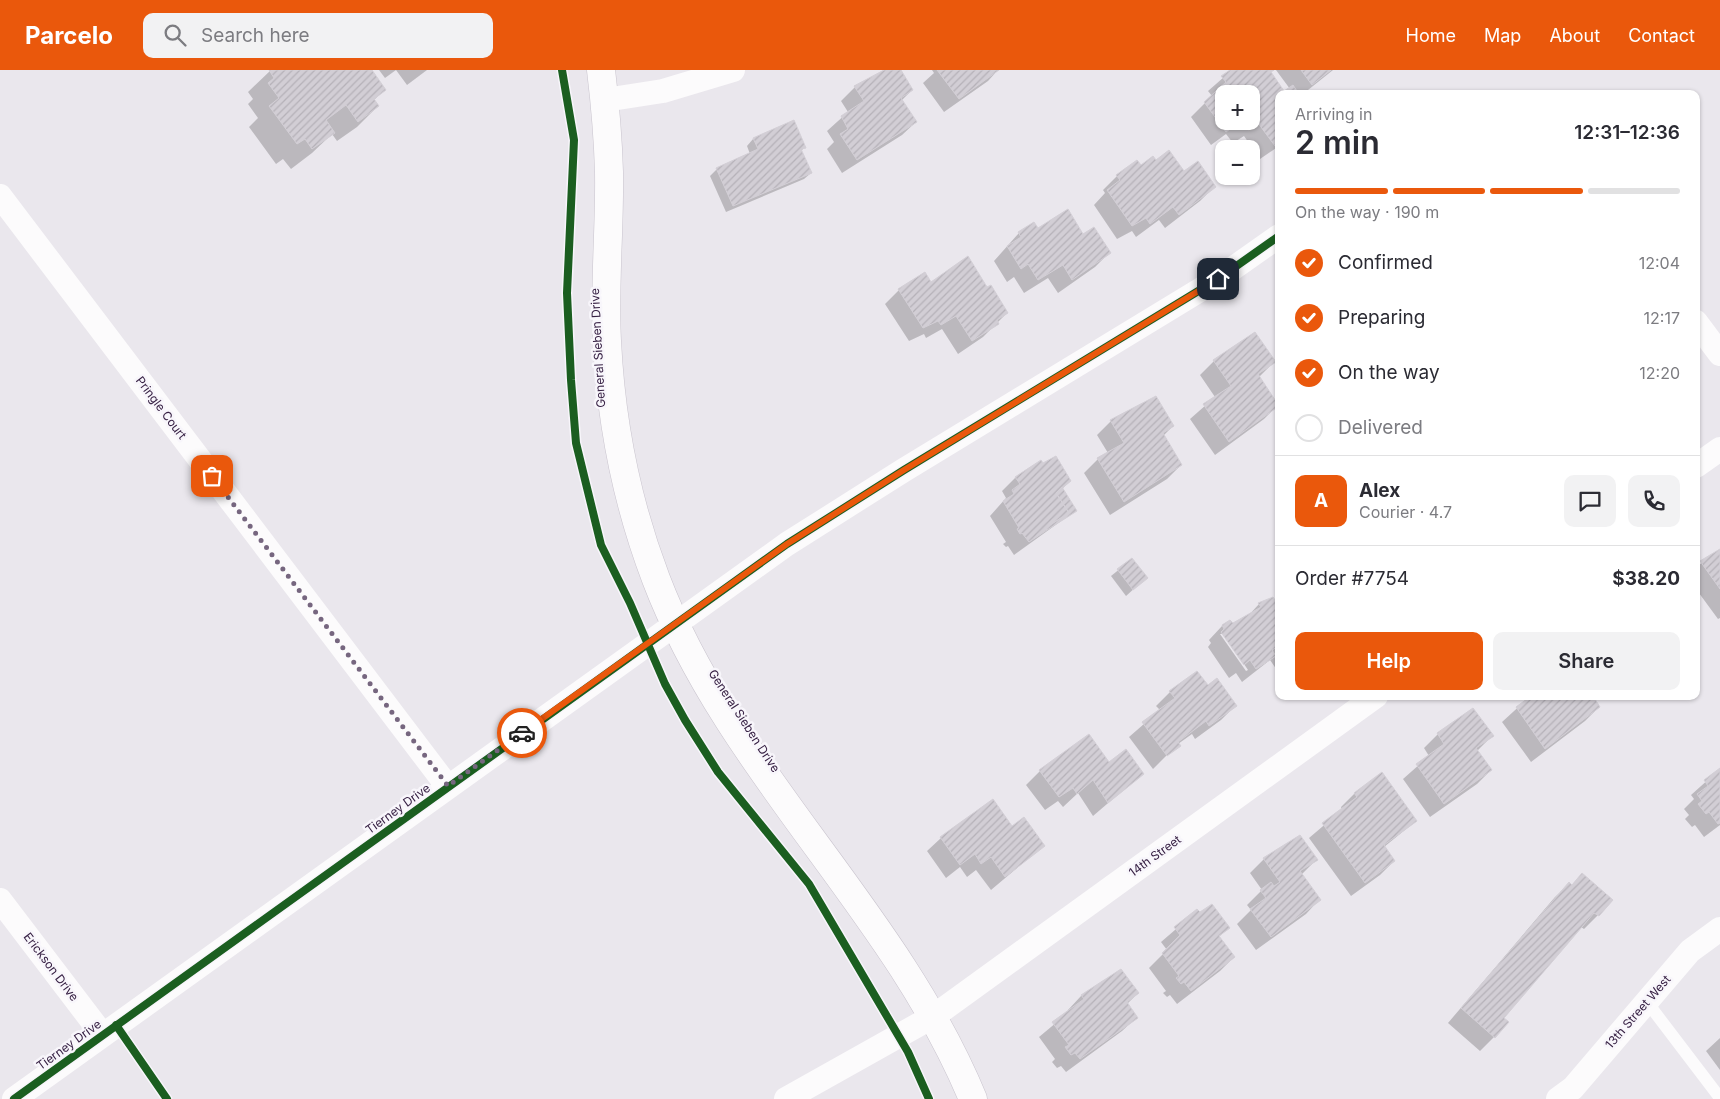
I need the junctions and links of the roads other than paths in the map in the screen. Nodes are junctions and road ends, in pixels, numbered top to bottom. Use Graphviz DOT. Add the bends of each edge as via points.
graph roads {
  1 [pos="601,70"];
  2 [pos="733,70"];
  3 [pos="605,100"];
  4 [pos="0,196"];
  5 [pos="1275,239"];
  6 [pos="1700,327"];
  7 [pos="1720,354"];
  8 [pos="1720,449"];
  9 [pos="1700,463"];
  10 [pos="674,623"];
  11 [pos="1370,700"];
  12 [pos="448,786"];
  13 [pos="0,900"];
  14 [pos="1720,929"];
  15 [pos="1647,1002"];
  16 [pos="934,1016"];
  17 [pos="102,1034"];
  18 [pos="1720,1098"];
  19 [pos="14,1099"];
  20 [pos="786,1099"];
  21 [pos="973,1099"];
  22 [pos="1558,1099"];
  1 -- 3 [label="street, General Sieben Drive"];
  2 -- 3 [label="street" via="663,91"];
  3 -- 10 [label="street, General Sieben Drive" via="609,171 606,284 610,392 616,432 639,527"];
  4 -- 12 [label="street, Pringle Court"];
  5 -- 10 [label="street, Tierney Drive" via="1218,279 796,538"];
  6 -- 7 [label="street"];
  8 -- 9 [label="street"];
  10 -- 12 [label="street, Tierney Drive"];
  10 -- 16 [label="street, General Sieben Drive" via="711,694 752,756 880,933"];
  11 -- 16 [label="street, 14th Street"];
  12 -- 17 [label="street, Tierney Drive"];
  13 -- 17 [label="street, Erickson Drive"];
  14 -- 15 [label="street, 13th Street West" via="1690,951"];
  15 -- 18 [label="lane"];
  15 -- 22 [label="street, 13th Street West" via="1573,1088"];
  16 -- 20 [label="street, 14th Street"];
  16 -- 21 [label="street, General Sieben Drive"];
  17 -- 19 [label="street, Tierney Drive"];
}
